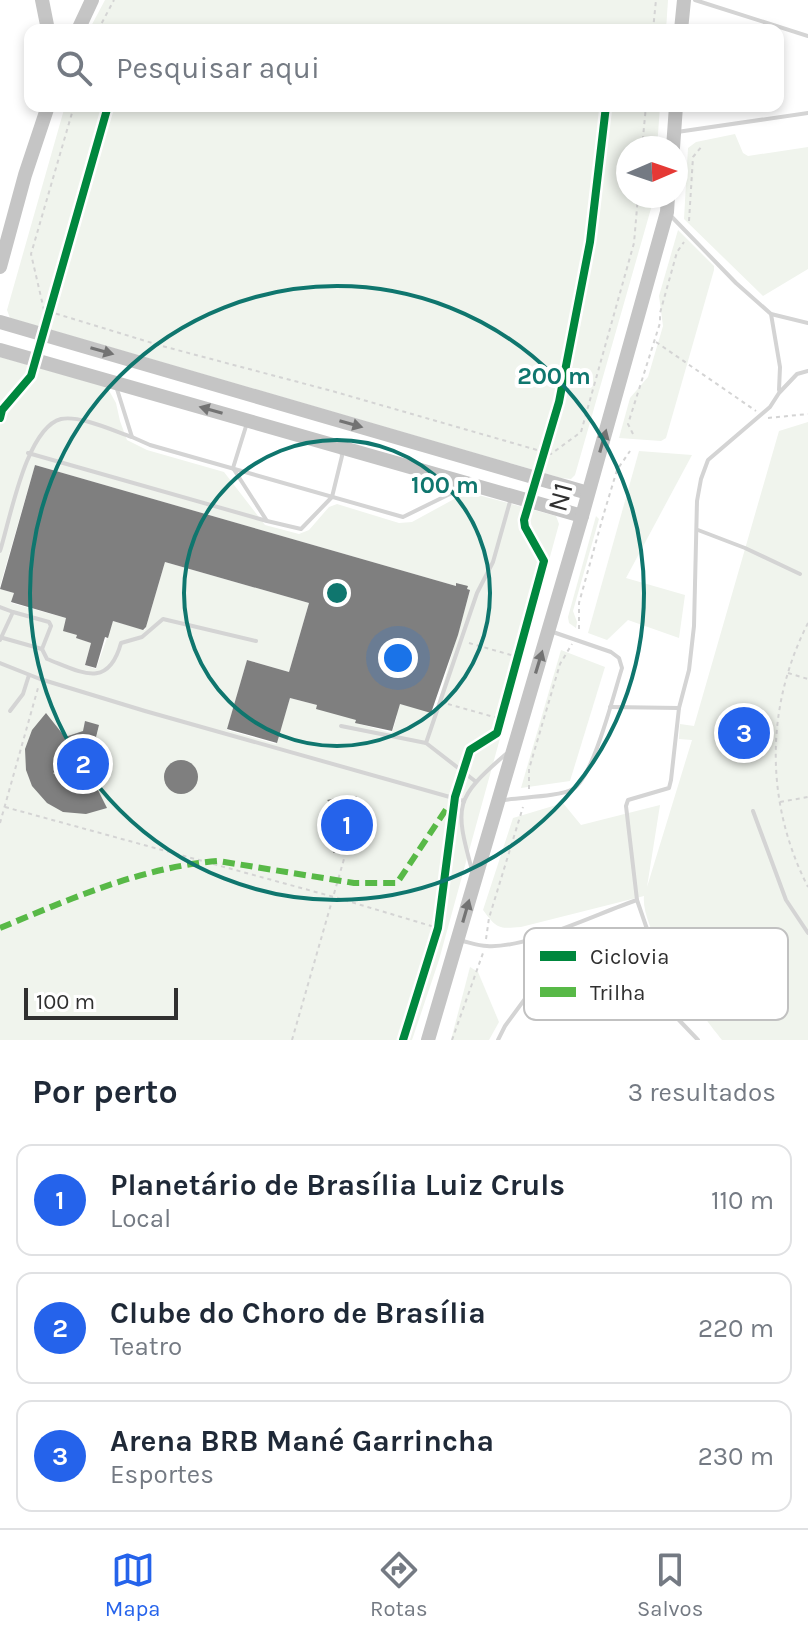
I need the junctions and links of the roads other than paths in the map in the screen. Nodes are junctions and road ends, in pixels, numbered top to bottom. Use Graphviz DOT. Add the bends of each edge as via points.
graph roads {
  1 [pos="42,0"];
  2 [pos="92,0"];
  3 [pos="684,0"];
  4 [pos="695,0"];
  5 [pos="47,24"];
  6 [pos="81,24"];
  7 [pos="682,24"];
  8 [pos="770,24"];
  9 [pos="784,28"];
  10 [pos="808,36"];
  11 [pos="38,112"];
  12 [pos="46,112"];
  13 [pos="676,112"];
  14 [pos="808,113"];
  15 [pos="674,136"];
  16 [pos="688,137"];
  17 [pos="25,175"];
  18 [pos="667,208"];
  19 [pos="667,212"];
  20 [pos="0,267"];
  21 [pos="771,314"];
  22 [pos="0,322"];
  23 [pos="808,323"];
  24 [pos="62,340"];
  25 [pos="0,350"];
  26 [pos="55,365"];
  27 [pos="808,371"];
  28 [pos="115,383"];
  29 [pos="779,393"];
  30 [pos="248,420"];
  31 [pos="132,437"];
  32 [pos="340,448"];
  33 [pos="28,453"];
  34 [pos="233,468"];
  35 [pos="519,473"];
  36 [pos="469,484"];
  37 [pos="588,493"];
  38 [pos="512,496"];
  39 [pos="332,497"];
  40 [pos="582,516"];
  41 [pos="267,521"];
  42 [pos="698,530"];
  43 [pos="0,551"];
  44 [pos="800,574"];
  45 [pos="0,607"];
  46 [pos="13,612"];
  47 [pos="549,630"];
  48 [pos="1,639"];
  49 [pos="256,641"];
  50 [pos="42,649"];
  51 [pos="0,663"];
  52 [pos="29,675"];
  53 [pos="610,707"];
  54 [pos="679,708"];
  55 [pos="10,711"];
  56 [pos="341,726"];
  57 [pos="426,743"];
  58 [pos="514,747"];
  59 [pos="475,781"];
  60 [pos="464,801"];
  61 [pos="498,801"];
  62 [pos="753,811"];
  63 [pos="475,880"];
  64 [pos="637,900"];
  65 [pos="564,928"];
  66 [pos="647,928"];
  67 [pos="808,933"];
  68 [pos="458,939"];
  69 [pos="524,941"];
  70 [pos="524,1000"];
  71 [pos="679,1020"];
  72 [pos="428,1040"];
  73 [pos="498,1040"];
  74 [pos="698,1040"];
  1 -- 5 [label="highway"];
  2 -- 6 [label="highway"];
  3 -- 7 [label="highway"];
  4 -- 8 [label="lane"];
  9 -- 10 [label="lane"];
  11 -- 17 [label="highway"];
  12 -- 17 [label="highway"];
  13 -- 15 [label="highway"];
  14 -- 16 [label="lane"];
  17 -- 20 [label="highway"];
  18 -- 19 [label="highway, N1"];
  19 -- 21 [label="lane"];
  37 -- 19 [label="highway, N1, one-way"];
  21 -- 23 [label="lane"];
  21 -- 29 [label="lane"];
  22 -- 24 [label="highway"];
  24 -- 26 [label="highway"];
  24 -- 35 [label="highway, one-way"];
  25 -- 26 [label="highway"];
  26 -- 28 [label="highway"];
  27 -- 29 [label="lane" via="797,374"];
  30 -- 28 [label="highway, one-way"];
  28 -- 31 [label="lane"];
  29 -- 42 [label="lane" via="770,407 708,460 697,501"];
  30 -- 32 [label="highway"];
  30 -- 34 [label="lane"];
  31 -- 33 [label="lane" via="91,423 59,420"];
  31 -- 34 [label="lane"];
  32 -- 36 [label="highway"];
  32 -- 39 [label="lane"];
  33 -- 41 [label="lane"];
  33 -- 43 [label="lane"];
  34 -- 39 [label="lane"];
  34 -- 41 [label="lane"];
  35 -- 37 [label="highway"];
  35 -- 38 [label="highway"];
  36 -- 38 [label="highway"];
  36 -- 39 [label="lane" via="403,517"];
  37 -- 40 [label="highway, N1"];
  38 -- 40 [label="highway"];
  38 -- 57 [label="lane"];
  39 -- 41 [label="lane" via="301,529"];
  40 -- 47 [label="highway, N1"];
  42 -- 44 [label="lane"];
  42 -- 54 [label="lane" via="694,626"];
  45 -- 46 [label="lane"];
  46 -- 48 [label="lane"];
  46 -- 50 [label="lane" via="49,622"];
  47 -- 53 [label="lane" via="619,658 622,668"];
  58 -- 47 [label="highway, N1, one-way"];
  48 -- 50 [label="lane"];
  49 -- 50 [label="lane" via="163,619 142,637 121,643 118,656 97,675 47,659"];
  51 -- 52 [label="lane"];
  52 -- 55 [label="lane"];
  52 -- 60 [label="lane"];
  53 -- 54 [label="lane"];
  53 -- 61 [label="lane" via="582,783 570,791"];
  54 -- 64 [label="lane" via="669,788 628,800 626,806"];
  56 -- 57 [label="lane"];
  57 -- 59 [label="lane"];
  58 -- 59 [label="lane"];
  58 -- 61 [label="highway, N1"];
  59 -- 60 [label="lane"];
  60 -- 63 [label="lane" via="460,822"];
  61 -- 63 [label="highway, N1"];
  62 -- 67 [label="lane" via="786,900"];
  68 -- 63 [label="highway, N1, one-way"];
  64 -- 65 [label="lane"];
  64 -- 66 [label="lane"];
  68 -- 69 [label="lane" via="485,946"];
  68 -- 72 [label="highway, N1"];
  70 -- 73 [label="lane"];
  71 -- 74 [label="lane"];
}
